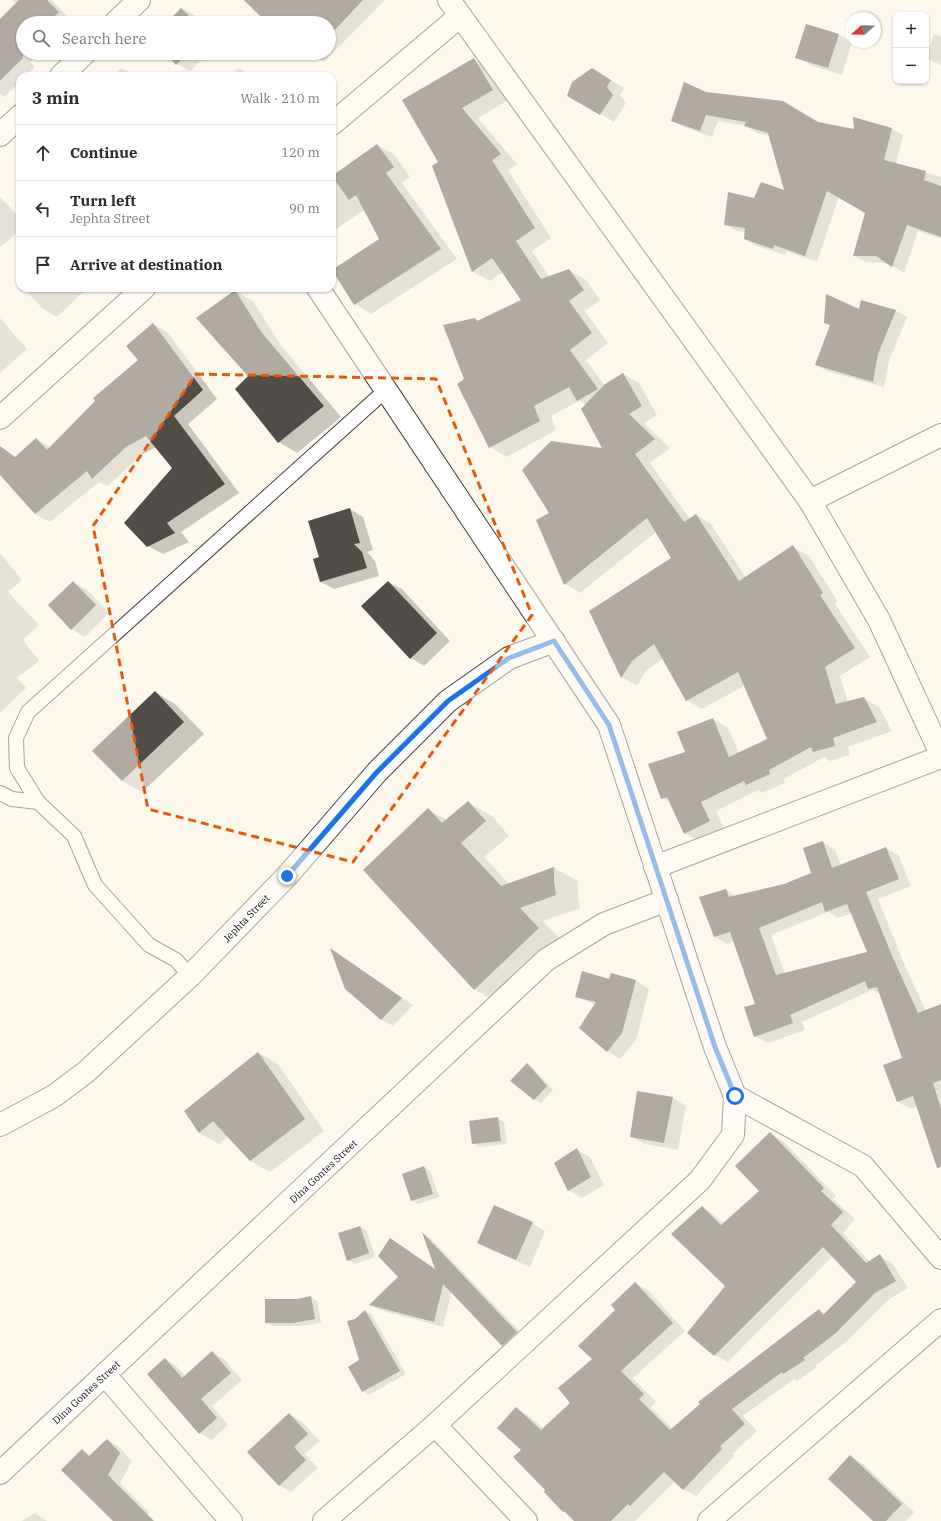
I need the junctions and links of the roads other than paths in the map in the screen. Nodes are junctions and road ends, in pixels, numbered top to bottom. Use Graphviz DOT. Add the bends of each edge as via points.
graph roads {
  1 [pos="139,0"];
  2 [pos="455,8"];
  3 [pos="123,16"];
  4 [pos="78,60"];
  5 [pos="65,72"];
  6 [pos="16,120"];
  7 [pos="336,120"];
  8 [pos="0,135"];
  9 [pos="140,292"];
  10 [pos="321,292"];
  11 [pos="386,390"];
  12 [pos="0,418"];
  13 [pos="941,435"];
  14 [pos="810,501"];
  15 [pos="554,641"];
  16 [pos="941,756"];
  17 [pos="0,793"];
  18 [pos="38,802"];
  19 [pos="656,867"];
  20 [pos="667,900"];
  21 [pos="190,976"];
  22 [pos="735,1096"];
  23 [pos="0,1125"];
  24 [pos="941,1258"];
  25 [pos="941,1320"];
  26 [pos="105,1375"];
  27 [pos="435,1425"];
  28 [pos="0,1473"];
  29 [pos="231,1521"];
  30 [pos="324,1521"];
  31 [pos="526,1521"];
  32 [pos="709,1521"];
  1 -- 3 [label="street"];
  2 -- 7 [label="street"];
  2 -- 14 [label="street"];
  4 -- 5 [label="street"];
  6 -- 8 [label="street"];
  9 -- 12 [label="street"];
  10 -- 11 [label="street"];
  11 -- 15 [label="street"];
  11 -- 18 [label="lane" via="28,712 16,738 17,768"];
  13 -- 14 [label="street"];
  14 -- 16 [label="street" via="879,620"];
  15 -- 19 [label="street" via="609,725"];
  15 -- 21 [label="street, Jephta Street" via="509,658 448,701 377,772 287,876"];
  16 -- 19 [label="street"];
  17 -- 18 [label="lane" via="12,799"];
  18 -- 21 [label="lane" via="74,836 95,885 149,945 176,960"];
  19 -- 20 [label="street"];
  20 -- 22 [label="street" via="715,1047"];
  20 -- 26 [label="street, Dina Gontes Street" via="604,924 546,960"];
  21 -- 23 [label="street, Jephta Street" via="86,1072 54,1096"];
  22 -- 24 [label="street" via="863,1166"];
  22 -- 27 [label="street" via="733,1135 700,1180"];
  25 -- 32 [label="street"];
  26 -- 28 [label="street, Dina Gontes Street"];
  26 -- 29 [label="street"];
  27 -- 30 [label="street"];
  27 -- 31 [label="street"];
}
